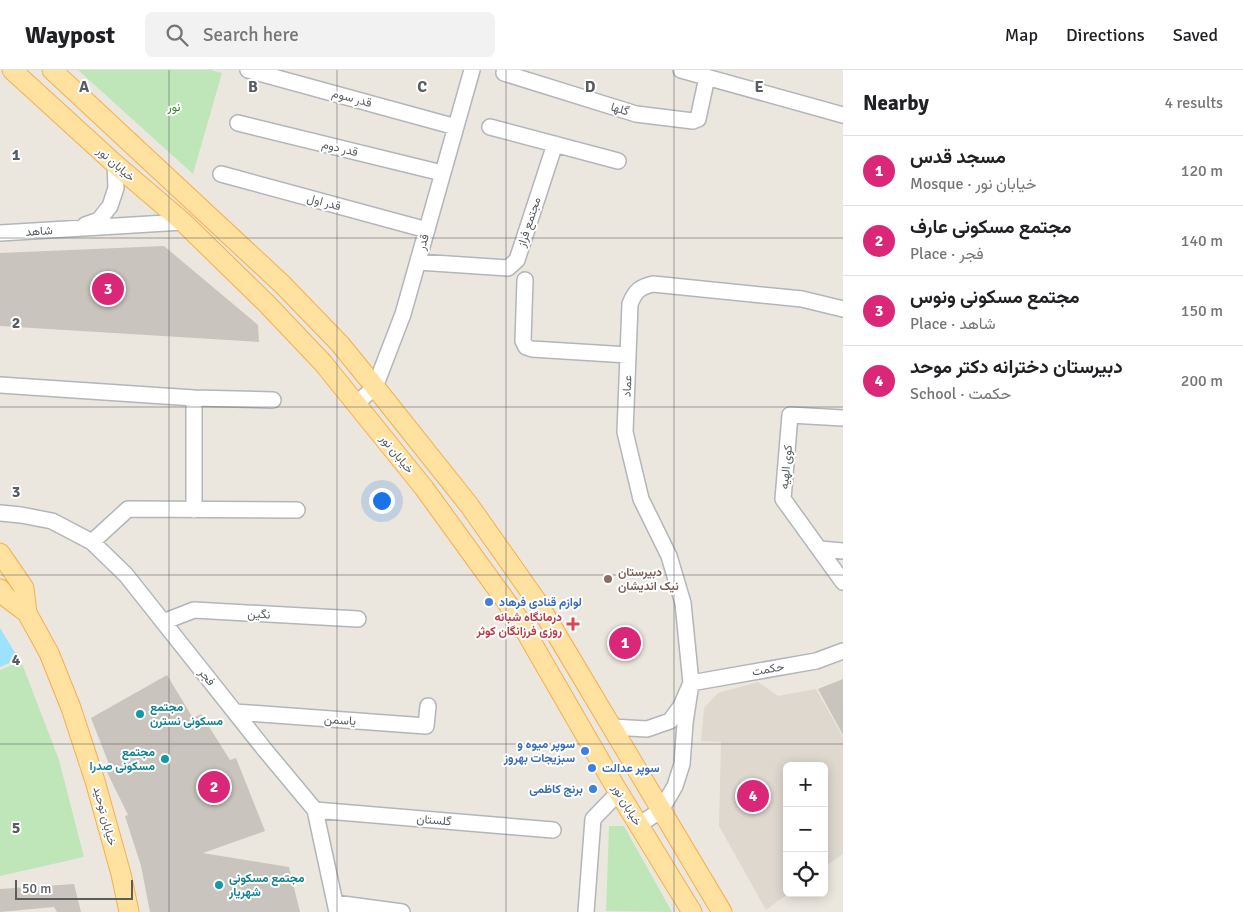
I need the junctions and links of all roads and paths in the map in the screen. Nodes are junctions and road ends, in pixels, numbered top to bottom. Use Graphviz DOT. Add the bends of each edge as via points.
graph roads {
  1 [pos="12,70"];
  2 [pos="52,70"];
  3 [pos="248,70"];
  4 [pos="472,70"];
  5 [pos="681,70"];
  6 [pos="504,73"];
  7 [pos="707,77"];
  8 [pos="843,115"];
  9 [pos="238,123"];
  10 [pos="456,127"];
  11 [pos="490,127"];
  12 [pos="555,144"];
  13 [pos="618,161"];
  14 [pos="115,164"];
  15 [pos="442,173"];
  16 [pos="221,174"];
  17 [pos="183,222"];
  18 [pos="77,228"];
  19 [pos="427,230"];
  20 [pos="0,233"];
  21 [pos="418,262"];
  22 [pos="525,280"];
  23 [pos="843,309"];
  24 [pos="628,355"];
  25 [pos="0,385"];
  26 [pos="375,387"];
  27 [pos="194,398"];
  28 [pos="273,400"];
  29 [pos="356,404"];
  30 [pos="843,418"];
  31 [pos="194,510"];
  32 [pos="297,510"];
  33 [pos="0,513"];
  34 [pos="92,542"];
  35 [pos="820,549"];
  36 [pos="843,551"];
  37 [pos="0,553"];
  38 [pos="843,582"];
  39 [pos="0,589"];
  40 [pos="27,613"];
  41 [pos="358,619"];
  42 [pos="163,622"];
  43 [pos="843,651"];
  44 [pos="691,683"];
  45 [pos="428,706"];
  46 [pos="234,712"];
  47 [pos="612,727"];
  48 [pos="619,792"];
  49 [pos="315,810"];
  50 [pos="662,810"];
  51 [pos="639,825"];
  52 [pos="553,830"];
  53 [pos="336,908"];
  54 [pos="129,912"];
  55 [pos="402,912"];
  56 [pos="586,912"];
  57 [pos="692,912"];
  58 [pos="722,912"];
  1 -- 14 [label="main road, خیابان نور"];
  2 -- 26 [label="main road, خیابان نور" via="283,286 340,344"];
  3 -- 10 [label="street, قدر سوم"];
  4 -- 10 [label="street, قدر"];
  5 -- 7 [label="street"];
  6 -- 7 [label="street, گلها" via="636,114 693,121 698,118"];
  7 -- 8 [label="street"];
  9 -- 15 [label="street, قدر دوم"];
  10 -- 15 [label="street, قدر"];
  11 -- 12 [label="street"];
  12 -- 13 [label="street"];
  12 -- 21 [label="street, مجتمع فراز" via="513,264 508,268"];
  14 -- 17 [label="main road, خیابان نور"];
  14 -- 18 [label="street" via="116,188 110,206 99,220"];
  15 -- 19 [label="street, قدر"];
  16 -- 19 [label="street, قدر اول"];
  17 -- 18 [label="street, شاهد"];
  17 -- 29 [label="main road, خیابان نور" via="306,345"];
  18 -- 20 [label="street, شاهد"];
  19 -- 21 [label="street, قدر"];
  21 -- 26 [label="street, قدر" via="403,314"];
  22 -- 24 [label="street" via="526,347"];
  23 -- 24 [label="street, عماد" via="802,299 653,284 639,290 630,304"];
  24 -- 44 [label="street, عماد" via="625,432 641,499 670,556 683,603"];
  25 -- 27 [label="street"];
  26 -- 29 [label="street, قدر"];
  26 -- 47 [label="main road, خیابان نور" via="468,505 536,600"];
  27 -- 28 [label="street"];
  27 -- 31 [label="street"];
  29 -- 48 [label="main road, خیابان نور" via="424,488 516,615"];
  30 -- 35 [label="street, کوی الهیه" via="790,415 783,499"];
  31 -- 32 [label="street"];
  31 -- 34 [label="street" via="128,509"];
  33 -- 34 [label="street, فجر" via="52,521"];
  34 -- 42 [label="street, فجر" via="126,575"];
  35 -- 36 [label="street"];
  35 -- 38 [label="street, کوی الهیه"];
  37 -- 40 [label="main road" via="24,588"];
  39 -- 40 [label="main road"];
  40 -- 54 [label="main road, خیابان توحید" via="50,653 71,708 95,781"];
  41 -- 42 [label="street, نگین" via="194,610"];
  42 -- 46 [label="street, فجر"];
  43 -- 44 [label="street, حکمت" via="816,661"];
  44 -- 47 [label="street" via="670,721 647,730"];
  44 -- 50 [label="street" via="682,764"];
  45 -- 46 [label="street, یاسمن" via="426,726"];
  46 -- 49 [label="street, فجر"];
  47 -- 50 [label="main road, خیابان نور"];
  48 -- 51 [label="main road, خیابان نور"];
  48 -- 56 [label="street" via="593,819"];
  49 -- 52 [label="street, گلستان"];
  49 -- 53 [label="street, فجر"];
  50 -- 51 [label="street"];
  50 -- 58 [label="main road, خیابان نور"];
  51 -- 57 [label="main road, خیابان نور"];
  53 -- 55 [label="street"];
}
